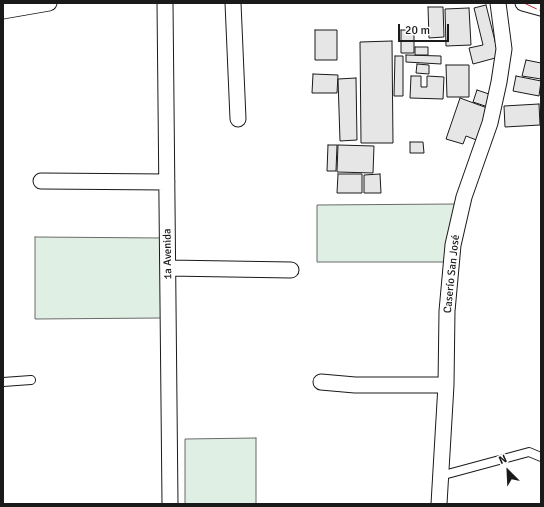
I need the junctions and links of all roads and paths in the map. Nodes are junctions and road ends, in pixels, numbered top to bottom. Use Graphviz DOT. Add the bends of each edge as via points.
graph roads {
  1 [pos="49,3"];
  2 [pos="165,3"];
  3 [pos="233,3"];
  4 [pos="498,3"];
  5 [pos="523,3"];
  6 [pos="541,8"];
  7 [pos="3,11"];
  8 [pos="238,119"];
  9 [pos="41,180"];
  10 [pos="167,182"];
  11 [pos="168,268"];
  12 [pos="291,270"];
  13 [pos="31,380"];
  14 [pos="3,382"];
  15 [pos="321,382"];
  16 [pos="446,385"];
  17 [pos="541,457"];
  18 [pos="440,476"];
  19 [pos="170,504"];
  20 [pos="439,504"];
  1 -- 7 [label="street"];
  2 -- 10 [label="street, 1a Avenida"];
  3 -- 8 [label="street"];
  4 -- 16 [label="street, Caserío San José" via="504,49 490,123 464,197 453,245 447,311"];
  5 -- 6 [label="street"];
  9 -- 10 [label="street"];
  10 -- 11 [label="street, 1a Avenida"];
  11 -- 12 [label="street"];
  11 -- 19 [label="street, 1a Avenida"];
  13 -- 14 [label="lane"];
  15 -- 16 [label="street" via="355,385"];
  16 -- 18 [label="street, Caserío San José"];
  17 -- 18 [label="lane" via="529,452"];
  18 -- 20 [label="street, Caserío San José"];
}
